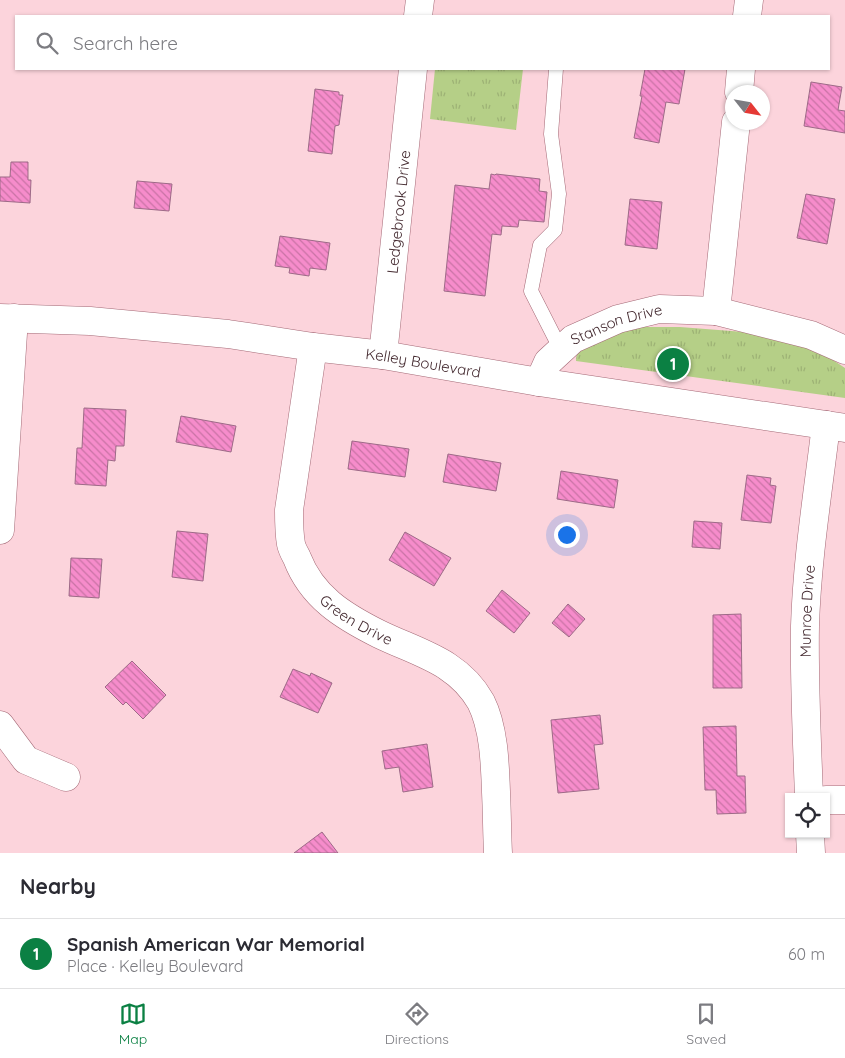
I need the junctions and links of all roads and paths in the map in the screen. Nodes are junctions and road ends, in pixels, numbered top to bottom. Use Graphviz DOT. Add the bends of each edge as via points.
graph roads {
  1 [pos="420,0"];
  2 [pos="749,0"];
  3 [pos="418,15"];
  4 [pos="747,15"];
  5 [pos="413,70"];
  6 [pos="556,70"];
  7 [pos="742,70"];
  8 [pos="740,85"];
  9 [pos="735,130"];
  10 [pos="716,311"];
  11 [pos="7,318"];
  12 [pos="313,347"];
  13 [pos="561,350"];
  14 [pos="845,350"];
  15 [pos="383,355"];
  16 [pos="539,382"];
  17 [pos="836,427"];
  18 [pos="0,530"];
  19 [pos="0,725"];
  20 [pos="66,777"];
  21 [pos="809,793"];
  22 [pos="830,800"];
  23 [pos="845,800"];
  24 [pos="810,838"];
  25 [pos="498,853"];
  26 [pos="811,853"];
  1 -- 3 [label="street"];
  2 -- 4 [label="street"];
  5 -- 15 [label="street, Ledgebrook Drive"];
  6 -- 13 [label="lane" via="551,134 560,194 555,230 540,245 531,291"];
  7 -- 8 [label="street"];
  9 -- 10 [label="street"];
  10 -- 13 [label="street, Stanson Drive" via="659,309 618,319 573,339"];
  10 -- 14 [label="street, Stanson Drive" via="811,335"];
  11 -- 12 [label="street, Kelley Boulevard" via="90,321 218,333"];
  11 -- 18 [label="street"];
  12 -- 15 [label="street, Kelley Boulevard"];
  12 -- 25 [label="street, Green Drive" via="289,510 292,546 309,584 325,600 379,634 442,662 470,686 481,703 492,742"];
  13 -- 16 [label="street, Stanson Drive" via="548,362"];
  15 -- 16 [label="street, Kelley Boulevard"];
  16 -- 17 [label="street, Kelley Boulevard"];
  17 -- 21 [label="street, Munroe Drive" via="809,557 805,625"];
  19 -- 20 [label="street" via="26,760"];
  22 -- 23 [label="street"];
  24 -- 26 [label="street"];
}
